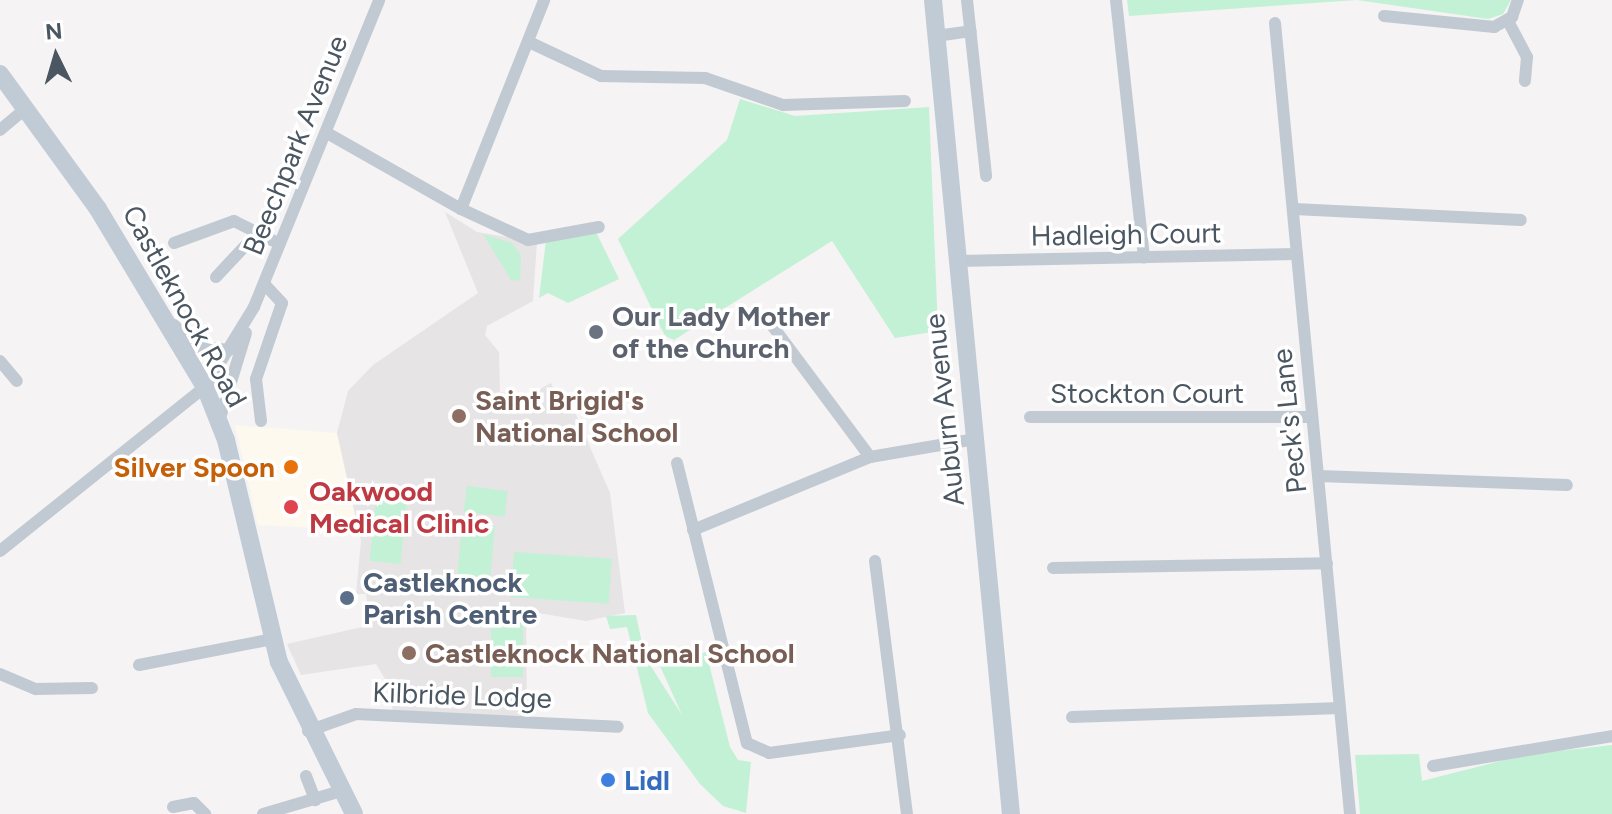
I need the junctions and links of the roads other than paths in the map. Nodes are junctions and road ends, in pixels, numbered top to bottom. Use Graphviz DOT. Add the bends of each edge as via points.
graph roads {
  1 [pos="379,0"];
  2 [pos="544,0"];
  3 [pos="933,0"];
  4 [pos="967,0"];
  5 [pos="1116,0"];
  6 [pos="1518,0"];
  7 [pos="1384,16"];
  8 [pos="1508,21"];
  9 [pos="1275,23"];
  10 [pos="971,31"];
  11 [pos="936,36"];
  12 [pos="529,42"];
  13 [pos="0,74"];
  14 [pos="1525,81"];
  15 [pos="905,101"];
  16 [pos="27,107"];
  17 [pos="0,130"];
  18 [pos="327,133"];
  19 [pos="986,176"];
  20 [pos="461,209"];
  21 [pos="1294,209"];
  22 [pos="1521,220"];
  23 [pos="599,227"];
  24 [pos="259,231"];
  25 [pos="174,243"];
  26 [pos="280,244"];
  27 [pos="1297,254"];
  28 [pos="1144,257"];
  29 [pos="957,261"];
  30 [pos="216,277"];
  31 [pos="264,284"];
  32 [pos="153,302"];
  33 [pos="254,307"];
  34 [pos="768,320"];
  35 [pos="230,350"];
  36 [pos="0,361"];
  37 [pos="17,381"];
  38 [pos="205,387"];
  39 [pos="1030,417"];
  40 [pos="1312,417"];
  41 [pos="261,421"];
  42 [pos="220,424"];
  43 [pos="975,439"];
  44 [pos="870,457"];
  45 [pos="677,463"];
  46 [pos="1319,476"];
  47 [pos="1567,485"];
  48 [pos="693,530"];
  49 [pos="0,551"];
  50 [pos="875,561"];
  51 [pos="1327,563"];
  52 [pos="1053,568"];
  53 [pos="273,639"];
  54 [pos="139,665"];
  55 [pos="0,674"];
  56 [pos="92,688"];
  57 [pos="1340,708"];
  58 [pos="1072,717"];
  59 [pos="618,727"];
  60 [pos="308,731"];
  61 [pos="900,735"];
  62 [pos="1612,736"];
  63 [pos="1433,766"];
  64 [pos="306,776"];
  65 [pos="341,791"];
  66 [pos="315,800"];
  67 [pos="173,807"];
  68 [pos="205,814"];
  69 [pos="263,814"];
  70 [pos="354,814"];
  71 [pos="907,814"];
  72 [pos="1011,814"];
  73 [pos="1350,814"];
  1 -- 18 [label="street, Beechpark Avenue"];
  2 -- 12 [label="street"];
  3 -- 11 [label="main road, Auburn Avenue"];
  4 -- 10 [label="street"];
  5 -- 28 [label="street"];
  6 -- 8 [label="street"];
  7 -- 8 [label="street" via="1480,28"];
  8 -- 14 [label="street" via="1527,57"];
  9 -- 21 [label="street, Peck's Lane"];
  10 -- 11 [label="street"];
  10 -- 19 [label="street"];
  11 -- 29 [label="main road, Auburn Avenue"];
  12 -- 15 [label="street" via="601,76 705,78 783,105"];
  12 -- 20 [label="street"];
  13 -- 16 [label="main road, Castleknock Road"];
  16 -- 17 [label="street"];
  16 -- 32 [label="main road, Castleknock Road"];
  18 -- 20 [label="street"];
  18 -- 26 [label="street, Beechpark Avenue"];
  20 -- 23 [label="street" via="528,240"];
  21 -- 22 [label="street"];
  21 -- 27 [label="street, Peck's Lane"];
  24 -- 25 [label="street" via="223,222"];
  24 -- 26 [label="street"];
  24 -- 30 [label="street"];
  26 -- 31 [label="street, Beechpark Avenue"];
  27 -- 28 [label="street, Hadleigh Court"];
  27 -- 40 [label="street, Peck's Lane"];
  28 -- 29 [label="street, Hadleigh Court"];
  29 -- 43 [label="main road, Auburn Avenue"];
  31 -- 33 [label="street, Beechpark Avenue"];
  31 -- 41 [label="street" via="282,303 256,379"];
  32 -- 35 [label="street" via="196,347"];
  32 -- 38 [label="main road, Castleknock Road"];
  33 -- 35 [label="street, Beechpark Avenue"];
  33 -- 42 [label="street, Beechpark Avenue"];
  34 -- 44 [label="street"];
  35 -- 38 [label="street, Beechpark Avenue"];
  36 -- 37 [label="street"];
  38 -- 42 [label="main road, Castleknock Road"];
  38 -- 49 [label="street, Beechpark Avenue"];
  39 -- 40 [label="street, Stockton Court"];
  40 -- 46 [label="street, Peck's Lane"];
  42 -- 53 [label="main road, Castleknock Road"];
  43 -- 44 [label="street"];
  43 -- 72 [label="main road, Auburn Avenue"];
  44 -- 48 [label="street"];
  45 -- 48 [label="street"];
  46 -- 47 [label="street"];
  46 -- 51 [label="street, Peck's Lane"];
  48 -- 61 [label="street" via="747,743 769,753"];
  50 -- 61 [label="street"];
  51 -- 52 [label="street"];
  51 -- 57 [label="street, Peck's Lane"];
  53 -- 54 [label="street"];
  53 -- 60 [label="main road, Castleknock Road"];
  55 -- 56 [label="street" via="36,689"];
  57 -- 58 [label="street"];
  57 -- 73 [label="street, Peck's Lane"];
  59 -- 60 [label="street, Kilbride Lodge" via="356,714"];
  60 -- 65 [label="main road, Castleknock Road"];
  61 -- 71 [label="street"];
  62 -- 63 [label="street"];
  64 -- 66 [label="street"];
  65 -- 66 [label="street"];
  65 -- 70 [label="main road, Castleknock Road"];
  66 -- 69 [label="street"];
  67 -- 68 [label="street" via="194,803"];
}
